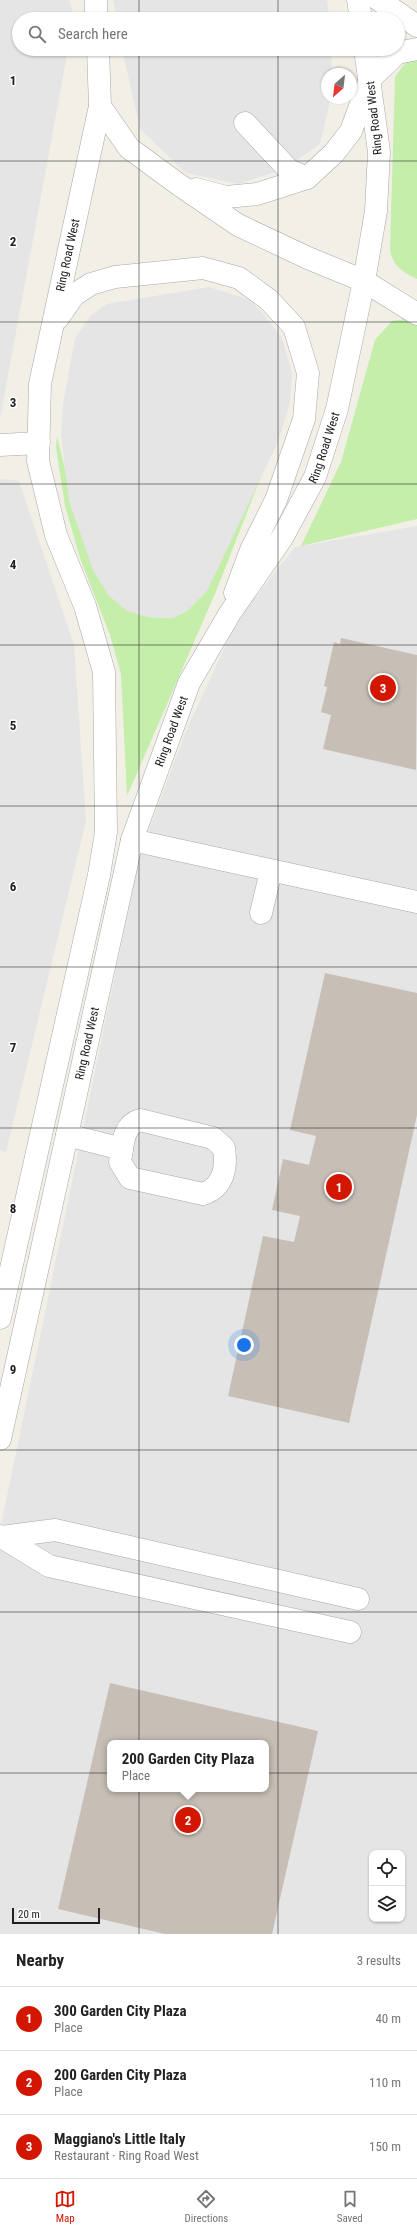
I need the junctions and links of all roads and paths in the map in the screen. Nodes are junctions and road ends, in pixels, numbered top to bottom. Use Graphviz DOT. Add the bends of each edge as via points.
graph roads {
  1 [pos="96,0"];
  2 [pos="358,0"];
  3 [pos="379,0"];
  4 [pos="96,12"];
  5 [pos="360,12"];
  6 [pos="397,12"];
  7 [pos="405,18"];
  8 [pos="417,26"];
  9 [pos="417,49"];
  10 [pos="405,51"];
  11 [pos="98,56"];
  12 [pos="366,56"];
  13 [pos="394,56"];
  14 [pos="370,79"];
  15 [pos="100,106"];
  16 [pos="245,123"];
  17 [pos="307,178"];
  18 [pos="178,184"];
  19 [pos="364,281"];
  20 [pos="417,314"];
  21 [pos="54,323"];
  22 [pos="39,443"];
  23 [pos="0,445"];
  24 [pos="230,613"];
  25 [pos="132,840"];
  26 [pos="271,871"];
  27 [pos="417,902"];
  28 [pos="261,913"];
  29 [pos="66,1135"];
  30 [pos="122,1149"];
  31 [pos="0,1318"];
  32 [pos="0,1439"];
  33 [pos="1,1536"];
  34 [pos="358,1599"];
  35 [pos="350,1632"];
  1 -- 4 [label="street"];
  2 -- 5 [label="street"];
  3 -- 6 [label="street"];
  7 -- 8 [label="street"];
  9 -- 10 [label="street"];
  11 -- 15 [label="street, Ring Road West"];
  12 -- 14 [label="street, Ring Road West"];
  13 -- 14 [label="street"];
  14 -- 17 [label="street" via="351,131 334,153"];
  14 -- 19 [label="street, Ring Road West" via="379,152 376,211"];
  15 -- 18 [label="street" via="129,148"];
  15 -- 21 [label="street, Ring Road West"];
  16 -- 17 [label="street" via="289,170"];
  17 -- 18 [label="street" via="257,194 226,198"];
  18 -- 19 [label="street" via="238,225"];
  19 -- 20 [label="street"];
  19 -- 24 [label="street, Ring Road West" via="346,373 315,477 282,538"];
  21 -- 22 [label="street, Ring Road West" via="40,384"];
  21 -- 24 [label="street" via="74,295 91,284 115,277 203,268 239,278 269,300 294,327 308,373 304,419 276,500 239,580"];
  22 -- 23 [label="street"];
  22 -- 31 [label="street, Ring Road West" via="38,461 56,535 85,606 104,672 106,832 99,875"];
  24 -- 25 [label="street, Ring Road West" via="190,683"];
  25 -- 26 [label="street"];
  25 -- 29 [label="street, Ring Road West"];
  26 -- 27 [label="street"];
  26 -- 28 [label="street"];
  29 -- 30 [label="street"];
  29 -- 32 [label="street, Ring Road West"];
  30 -- 30 [label="street" via="120,1162 130,1178 203,1194 218,1185 226,1161 224,1148 213,1138 140,1120 132,1122 127,1128"];
  33 -- 34 [label="street" via="55,1530"];
  33 -- 35 [label="street" via="49,1566"];
}
